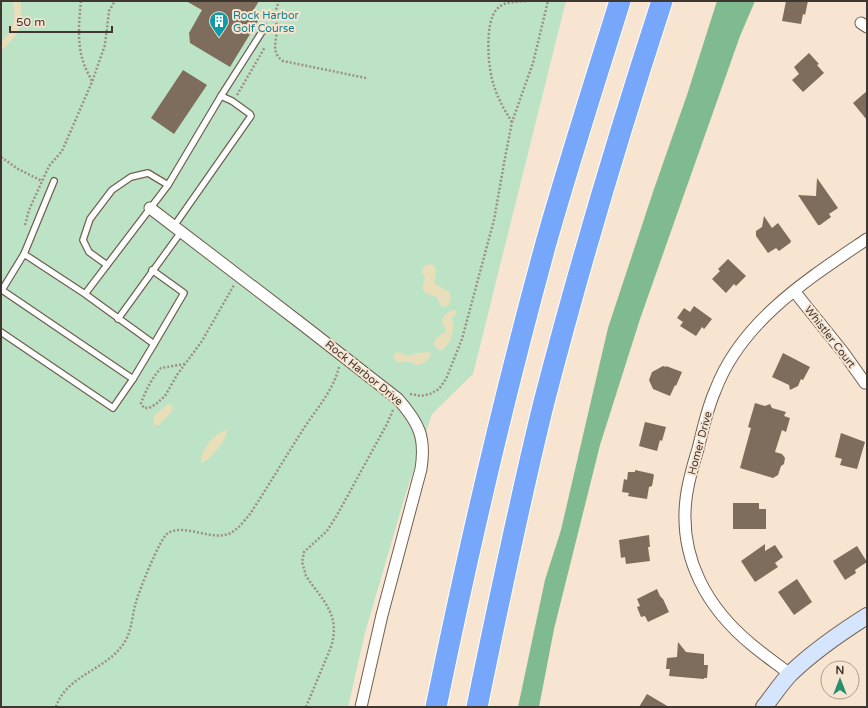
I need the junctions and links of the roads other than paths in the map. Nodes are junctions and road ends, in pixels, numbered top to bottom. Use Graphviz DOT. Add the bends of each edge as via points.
graph roads {
  1 [pos="620,1"];
  2 [pos="662,1"];
  3 [pos="265,27"];
  4 [pos="221,96"];
  5 [pos="54,181"];
  6 [pos="168,185"];
  7 [pos="150,208"];
  8 [pos="177,229"];
  9 [pos="867,239"];
  10 [pos="24,254"];
  11 [pos="107,266"];
  12 [pos="152,270"];
  13 [pos="794,291"];
  14 [pos="85,294"];
  15 [pos="118,319"];
  16 [pos="1,332"];
  17 [pos="154,344"];
  18 [pos="133,379"];
  19 [pos="865,383"];
  20 [pos="867,616"];
  21 [pos="790,674"];
  22 [pos="361,707"];
  23 [pos="436,707"];
  24 [pos="477,707"];
  25 [pos="764,707"];
  1 -- 23 [label="highway" via="547,242 514,362 476,517"];
  2 -- 24 [label="highway" via="602,195 544,403 512,538"];
  3 -- 4 [label="lane"];
  4 -- 6 [label="lane"];
  4 -- 8 [label="lane" via="232,100 251,116"];
  5 -- 10 [label="lane"];
  6 -- 7 [label="lane"];
  6 -- 11 [label="lane" via="148,173 131,177 112,190 99,206 90,219 83,240 89,252"];
  7 -- 8 [label="street, Rock Harbor Drive"];
  7 -- 11 [label="lane"];
  8 -- 12 [label="lane"];
  8 -- 22 [label="street, Rock Harbor Drive" via="398,399 408,410 421,433 421,469 382,615"];
  9 -- 13 [label="street, Homer Drive"];
  10 -- 14 [label="lane"];
  10 -- 18 [label="lane" via="2,290"];
  11 -- 14 [label="lane"];
  12 -- 15 [label="lane"];
  12 -- 17 [label="lane" via="184,293"];
  13 -- 19 [label="street, Whistler Court"];
  13 -- 21 [label="street, Homer Drive" via="765,315 743,341 715,390 686,500 688,545 692,565 701,584 715,606 750,644"];
  14 -- 15 [label="lane"];
  15 -- 17 [label="lane"];
  16 -- 18 [label="lane" via="113,408"];
  17 -- 18 [label="lane"];
  20 -- 21 [label="main road" via="838,635"];
  21 -- 25 [label="main road"];
}
